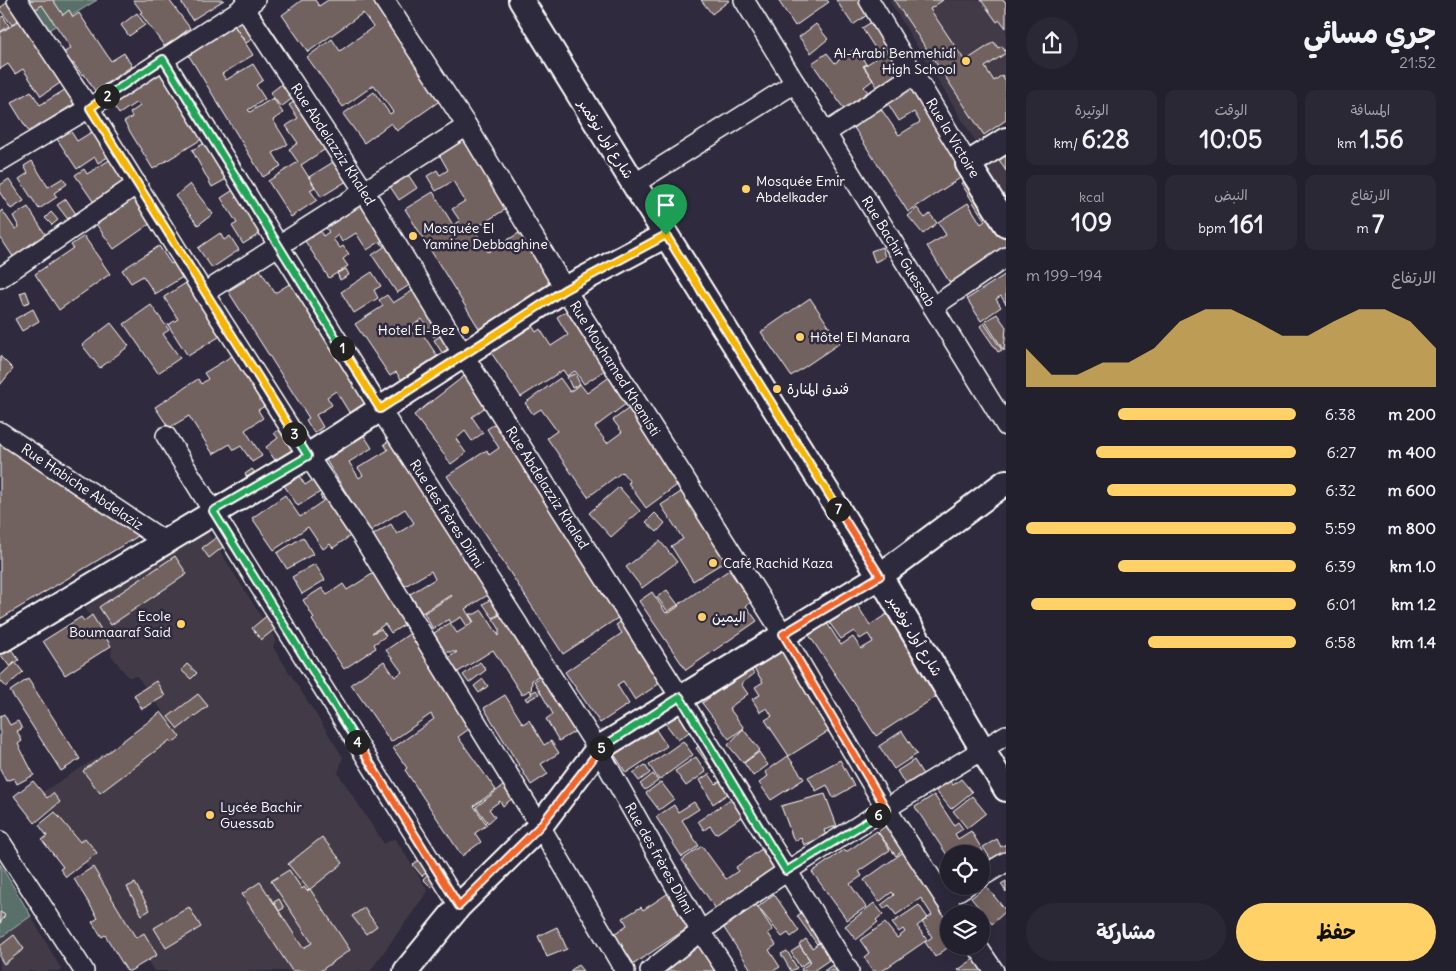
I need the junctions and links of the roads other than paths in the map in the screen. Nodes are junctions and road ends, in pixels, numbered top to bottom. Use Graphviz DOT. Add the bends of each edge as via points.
graph roads {
  1 [pos="17,0"];
  2 [pos="384,0"];
  3 [pos="521,0"];
  4 [pos="744,0"];
  5 [pos="870,0"];
  6 [pos="249,3"];
  7 [pos="163,59"];
  8 [pos="915,74"];
  9 [pos="795,83"];
  10 [pos="90,108"];
  11 [pos="467,126"];
  12 [pos="826,133"];
  13 [pos="1006,140"];
  14 [pos="0,161"];
  15 [pos="968,164"];
  16 [pos="137,184"];
  17 [pos="634,184"];
  18 [pos="364,191"];
  19 [pos="1006,224"];
  20 [pos="666,235"];
  21 [pos="278,245"];
  22 [pos="1006,257"];
  23 [pos="0,278"];
  24 [pos="564,290"];
  25 [pos="204,293"];
  26 [pos="933,308"];
  27 [pos="464,356"];
  28 [pos="380,409"];
  29 [pos="1006,426"];
  30 [pos="0,432"];
  31 [pos="166,436"];
  32 [pos="308,456"];
  33 [pos="1006,482"];
  34 [pos="213,511"];
  35 [pos="164,541"];
  36 [pos="880,576"];
  37 [pos="783,634"];
  38 [pos="0,640"];
  39 [pos="680,697"];
  40 [pos="1006,735"];
  41 [pos="598,749"];
  42 [pos="982,750"];
  43 [pos="1006,789"];
  44 [pos="887,810"];
  45 [pos="540,826"];
  46 [pos="0,841"];
  47 [pos="1006,862"];
  48 [pos="786,871"];
  49 [pos="990,872"];
  50 [pos="959,895"];
  51 [pos="949,905"];
  52 [pos="951,905"];
  53 [pos="459,906"];
  54 [pos="700,930"];
  55 [pos="983,955"];
  56 [pos="84,971"];
  57 [pos="406,971"];
  58 [pos="625,971"];
  59 [pos="650,971"];
  60 [pos="727,971"];
  61 [pos="849,971"];
  62 [pos="994,971"];
  1 -- 10 [label="street"];
  2 -- 11 [label="street, Rue Mouhamed Khemisti"];
  3 -- 17 [label="main road, شارع أول نوفمبر"];
  4 -- 9 [label="street, Rue Bachir Guessab"];
  5 -- 8 [label="street, Rue la Victoire"];
  6 -- 7 [label="street"];
  6 -- 18 [label="street, Rue Abdelazziz Khaled"];
  7 -- 10 [label="street"];
  7 -- 21 [label="street, Rue des frères Dilmi"];
  8 -- 12 [label="street"];
  8 -- 15 [label="street, Rue la Victoire"];
  9 -- 12 [label="street, Rue Bachir Guessab"];
  9 -- 17 [label="street"];
  10 -- 14 [label="street"];
  10 -- 16 [label="street"];
  11 -- 18 [label="street"];
  11 -- 24 [label="street, Rue Mouhamed Khemisti"];
  12 -- 26 [label="street, Rue Bachir Guessab"];
  13 -- 15 [label="main road"];
  15 -- 19 [label="main road, Rue la Victoire"];
  16 -- 23 [label="street"];
  16 -- 25 [label="street"];
  17 -- 20 [label="main road, شارع أول نوفمبر"];
  18 -- 21 [label="street"];
  18 -- 27 [label="street, Rue Abdelazziz Khaled"];
  20 -- 24 [label="main road"];
  20 -- 36 [label="main road, شارع أول نوفمبر"];
  21 -- 25 [label="street"];
  21 -- 28 [label="street, Rue des frères Dilmi"];
  22 -- 26 [label="street"];
  24 -- 27 [label="main road"];
  24 -- 37 [label="street, Rue Mouhamed Khemisti"];
  25 -- 32 [label="street"];
  26 -- 29 [label="street, Rue Bachir Guessab"];
  27 -- 28 [label="main road"];
  27 -- 39 [label="street, Rue Abdelazziz Khaled"];
  28 -- 32 [label="main road"];
  28 -- 41 [label="street, Rue des frères Dilmi"];
  30 -- 35 [label="street, Rue Habiche Abdelaziz"];
  31 -- 34 [label="street"];
  32 -- 34 [label="main road"];
  32 -- 45 [label="street" via="360,533"];
  33 -- 36 [label="main road"];
  34 -- 35 [label="main road"];
  34 -- 53 [label="street"];
  35 -- 38 [label="main road"];
  36 -- 37 [label="main road"];
  36 -- 42 [label="main road, شارع أول نوفمبر"];
  37 -- 39 [label="main road"];
  37 -- 44 [label="street, Rue Mouhamed Khemisti"];
  39 -- 41 [label="main road"];
  39 -- 48 [label="street, Rue Abdelazziz Khaled"];
  40 -- 42 [label="street"];
  41 -- 45 [label="main road"];
  41 -- 54 [label="street, Rue des frères Dilmi"];
  42 -- 43 [label="main road, شارع أول نوفمبر"];
  42 -- 44 [label="street"];
  44 -- 48 [label="street"];
  44 -- 51 [label="street, Rue Mouhamed Khemisti"];
  45 -- 53 [label="main road"];
  45 -- 58 [label="street"];
  46 -- 56 [label="street"];
  47 -- 49 [label="street"];
  48 -- 54 [label="street"];
  48 -- 61 [label="street, Rue Abdelazziz Khaled"];
  50 -- 52 [label="street"];
  53 -- 57 [label="main road"];
  54 -- 59 [label="street"];
  54 -- 60 [label="street, Rue des frères Dilmi"];
  55 -- 62 [label="street"];
}
